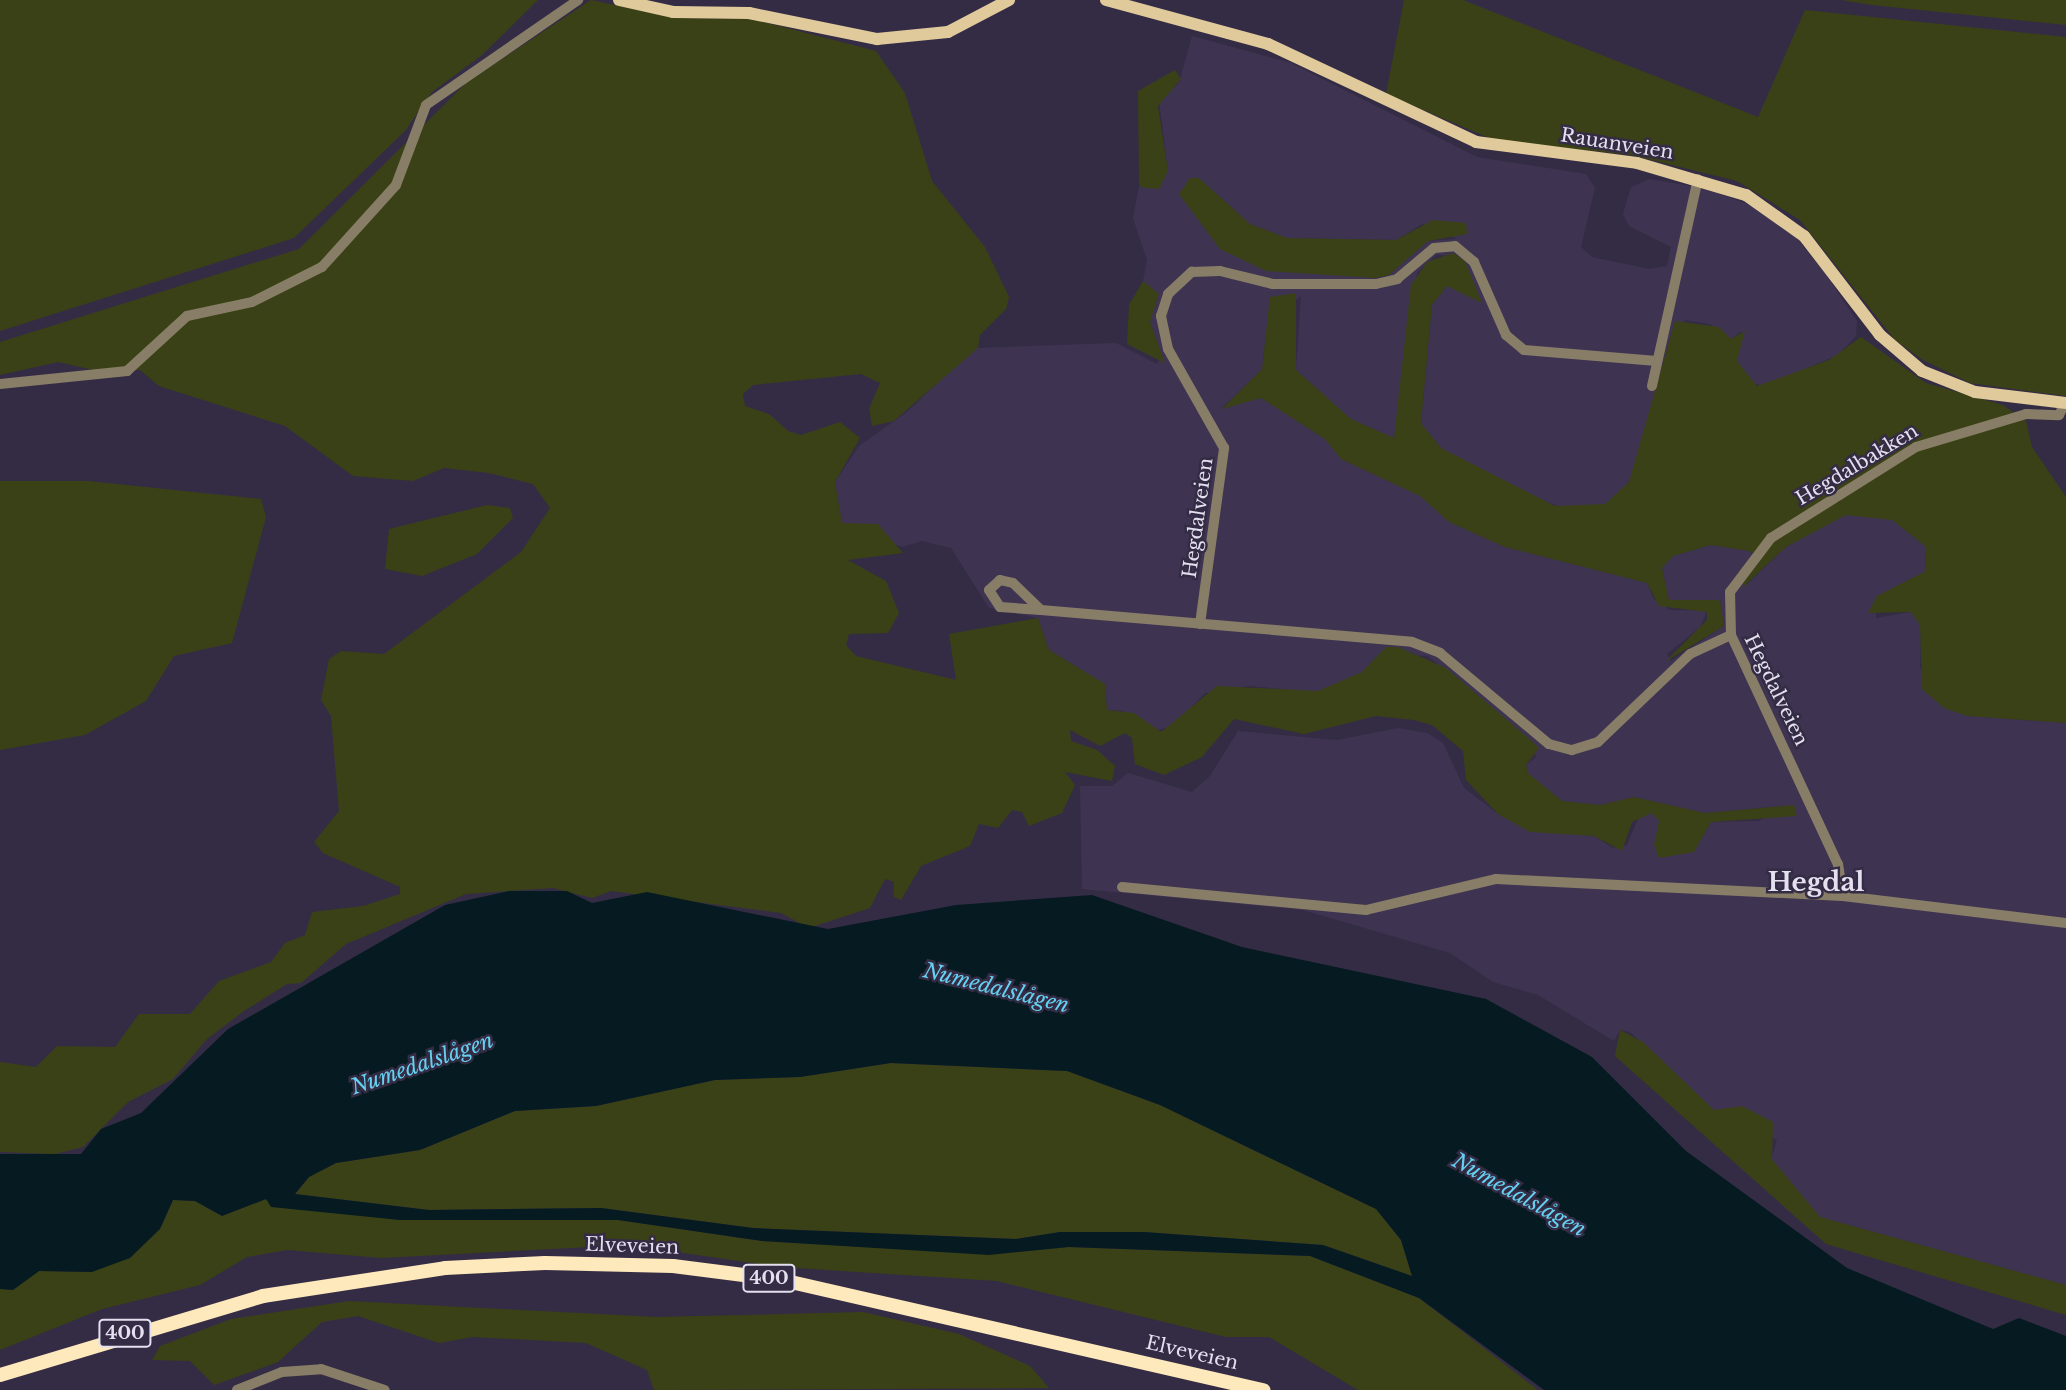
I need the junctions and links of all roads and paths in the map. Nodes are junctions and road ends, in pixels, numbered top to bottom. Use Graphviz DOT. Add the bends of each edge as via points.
graph roads {
  1 [pos="578,0"];
  2 [pos="619,0"];
  3 [pos="1009,0"];
  4 [pos="1106,0"];
  5 [pos="1698,179"];
  6 [pos="1657,361"];
  7 [pos="0,384"];
  8 [pos="1652,386"];
  9 [pos="2066,403"];
  10 [pos="1041,610"];
  11 [pos="1200,624"];
  12 [pos="1731,635"];
  13 [pos="1122,887"];
  14 [pos="1843,896"];
  15 [pos="2066,923"];
  16 [pos="0,1375"];
  17 [pos="237,1390"];
  18 [pos="385,1390"];
  19 [pos="1264,1390"];
  1 -- 7 [label="street" via="426,104 396,185 322,267 252,302 187,316 127,371"];
  2 -- 3 [label="main road" via="673,12 749,13 877,39 947,32"];
  4 -- 5 [label="main road, Rauanveien" via="1268,44 1476,142 1613,159"];
  5 -- 6 [label="street"];
  5 -- 9 [label="main road, Rauanveien" via="1754,198 1796,227 1880,335 1922,371 1975,392"];
  6 -- 8 [label="street"];
  6 -- 11 [label="street, Hegdalveien" via="1524,350 1506,335 1474,262 1455,246 1434,248 1397,279 1376,284 1273,284 1220,271 1192,272 1168,294 1161,316 1168,349 1224,448"];
  9 -- 12 [label="street, Hegdalbakken" via="2059,415 2026,414 1916,447 1771,538 1730,592"];
  10 -- 10 [label="street, Hegdalveien" via="1013,583 1000,580 989,590 1000,607"];
  10 -- 11 [label="street, Hegdalveien"];
  11 -- 12 [label="street, Hegdalveien" via="1425,646 1549,744 1572,750 1598,743 1690,654"];
  12 -- 14 [label="street, Hegdalveien" via="1833,854"];
  13 -- 14 [label="street" via="1366,910 1496,879"];
  14 -- 15 [label="street"];
  16 -- 19 [label="highway, Elveveien / 400" via="142,1328 277,1294 445,1268 545,1263 673,1266 803,1283"];
  17 -- 18 [label="street" via="282,1372 321,1369"];
}
